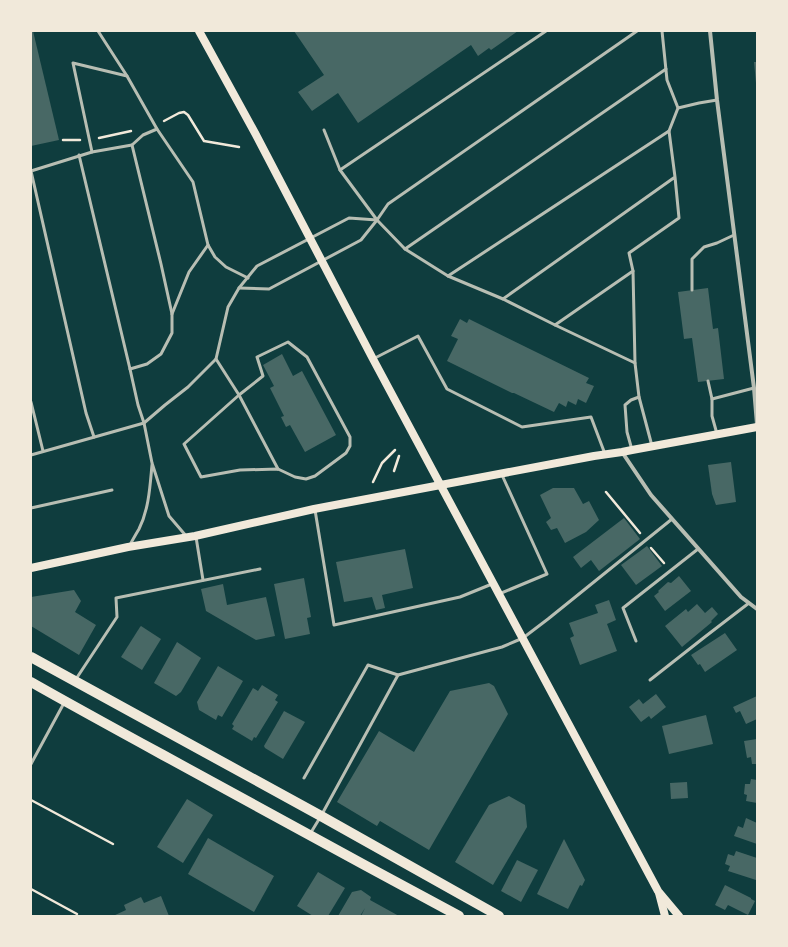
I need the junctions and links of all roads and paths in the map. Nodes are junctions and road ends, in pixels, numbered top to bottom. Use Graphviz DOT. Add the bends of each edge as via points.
graph roads {
  1 [pos="98,31"];
  2 [pos="199,31"];
  3 [pos="546,31"];
  4 [pos="637,31"];
  5 [pos="662,31"];
  6 [pos="710,31"];
  7 [pos="666,69"];
  8 [pos="127,76"];
  9 [pos="717,100"];
  10 [pos="678,108"];
  11 [pos="157,128"];
  12 [pos="324,130"];
  13 [pos="669,131"];
  14 [pos="132,145"];
  15 [pos="92,152"];
  16 [pos="80,155"];
  17 [pos="340,170"];
  18 [pos="31,171"];
  19 [pos="674,177"];
  20 [pos="377,220"];
  21 [pos="734,235"];
  22 [pos="310,239"];
  23 [pos="208,245"];
  24 [pos="405,248"];
  25 [pos="322,261"];
  26 [pos="633,271"];
  27 [pos="448,276"];
  28 [pos="248,278"];
  29 [pos="239,288"];
  30 [pos="692,290"];
  31 [pos="503,299"];
  32 [pos="172,314"];
  33 [pos="555,325"];
  34 [pos="216,359"];
  35 [pos="373,359"];
  36 [pos="635,363"];
  37 [pos="130,369"];
  38 [pos="708,381"];
  39 [pos="754,388"];
  40 [pos="239,395"];
  41 [pos="639,397"];
  42 [pos="712,399"];
  43 [pos="31,402"];
  44 [pos="144,423"];
  45 [pos="757,424"];
  46 [pos="757,427"];
  47 [pos="717,434"];
  48 [pos="94,437"];
  49 [pos="652,446"];
  50 [pos="395,450"];
  51 [pos="632,450"];
  52 [pos="43,451"];
  53 [pos="622,452"];
  54 [pos="31,454"];
  55 [pos="605,455"];
  56 [pos="399,456"];
  57 [pos="152,463"];
  58 [pos="278,469"];
  59 [pos="394,471"];
  60 [pos="501,474"];
  61 [pos="373,482"];
  62 [pos="441,485"];
  63 [pos="112,490"];
  64 [pos="31,508"];
  65 [pos="314,509"];
  66 [pos="672,519"];
  67 [pos="192,536"];
  68 [pos="128,547"];
  69 [pos="698,549"];
  70 [pos="31,568"];
  71 [pos="260,569"];
  72 [pos="203,580"];
  73 [pos="494,583"];
  74 [pos="499,594"];
  75 [pos="749,604"];
  76 [pos="757,609"];
  77 [pos="523,638"];
  78 [pos="636,642"];
  79 [pos="31,657"];
  80 [pos="398,675"];
  81 [pos="650,680"];
  82 [pos="74,681"];
  83 [pos="31,682"];
  84 [pos="64,702"];
  85 [pos="31,764"];
  86 [pos="304,778"];
  87 [pos="31,800"];
  88 [pos="320,816"];
  89 [pos="309,835"];
  90 [pos="113,844"];
  91 [pos="31,889"];
  92 [pos="658,891"];
  93 [pos="77,914"];
  94 [pos="459,916"];
  95 [pos="499,916"];
  96 [pos="665,916"];
  97 [pos="679,916"];
  1 -- 8 [label="lane"];
  2 -- 22 [label="main road"];
  3 -- 17 [label="lane"];
  4 -- 20 [label="lane" via="388,204"];
  5 -- 7 [label="lane"];
  6 -- 9 [label="street"];
  7 -- 10 [label="lane" via="667,80"];
  7 -- 24 [label="lane"];
  8 -- 11 [label="lane"];
  8 -- 15 [label="lane" via="73,63"];
  9 -- 10 [label="lane"];
  9 -- 21 [label="street"];
  10 -- 13 [label="lane"];
  11 -- 14 [label="lane" via="143,135"];
  11 -- 23 [label="lane" via="193,182"];
  12 -- 17 [label="lane"];
  13 -- 19 [label="lane"];
  13 -- 27 [label="lane"];
  14 -- 15 [label="lane"];
  14 -- 32 [label="lane"];
  15 -- 16 [label="lane"];
  16 -- 18 [label="lane"];
  16 -- 37 [label="lane"];
  17 -- 20 [label="lane"];
  18 -- 48 [label="lane" via="86,413"];
  19 -- 26 [label="lane" via="679,218 629,253"];
  19 -- 31 [label="lane"];
  20 -- 22 [label="lane" via="349,218"];
  20 -- 24 [label="lane"];
  20 -- 25 [label="lane" via="361,240"];
  21 -- 30 [label="lane" via="704,247 692,259"];
  21 -- 39 [label="street"];
  22 -- 25 [label="main road"];
  22 -- 28 [label="lane" via="257,266"];
  23 -- 28 [label="lane" via="215,257 226,267"];
  23 -- 32 [label="lane" via="189,272"];
  24 -- 27 [label="lane"];
  25 -- 29 [label="lane" via="269,289"];
  25 -- 35 [label="main road"];
  26 -- 33 [label="lane"];
  26 -- 36 [label="lane"];
  27 -- 31 [label="lane"];
  28 -- 29 [label="lane"];
  29 -- 34 [label="lane" via="228,307"];
  31 -- 33 [label="lane"];
  32 -- 37 [label="lane" via="172,333 161,354 148,364"];
  33 -- 36 [label="lane"];
  34 -- 40 [label="lane"];
  34 -- 44 [label="lane" via="188,387"];
  35 -- 55 [label="lane" via="418,336 447,389 522,427 591,417"];
  35 -- 62 [label="main road"];
  36 -- 41 [label="lane"];
  37 -- 44 [label="lane"];
  38 -- 42 [label="lane"];
  39 -- 42 [label="lane"];
  39 -- 45 [label="street"];
  40 -- 58 [label="lane"];
  40 -- 58 [label="lane" via="184,444 201,477 240,470"];
  40 -- 58 [label="lane" via="263,376 257,358 288,342 307,357 350,437 350,446 346,452 315,476 306,479 295,477"];
  41 -- 49 [label="lane"];
  41 -- 51 [label="lane" via="624,406"];
  42 -- 47 [label="lane" via="712,416"];
  43 -- 52 [label="lane"];
  44 -- 48 [label="lane"];
  44 -- 57 [label="lane"];
  46 -- 47 [label="main road"];
  47 -- 49 [label="main road"];
  48 -- 52 [label="lane"];
  49 -- 51 [label="main road"];
  50 -- 61 [label="path" via="382,463"];
  51 -- 53 [label="main road"];
  52 -- 54 [label="lane"];
  53 -- 55 [label="main road"];
  53 -- 66 [label="street" via="651,495"];
  55 -- 60 [label="main road"];
  56 -- 59 [label="path"];
  57 -- 67 [label="lane" via="169,516"];
  57 -- 68 [label="lane" via="146,510"];
  60 -- 62 [label="main road"];
  60 -- 74 [label="lane" via="547,574"];
  62 -- 65 [label="main road"];
  62 -- 73 [label="main road"];
  63 -- 64 [label="lane"];
  65 -- 67 [label="main road"];
  65 -- 73 [label="lane" via="334,625 460,597"];
  66 -- 69 [label="street"];
  66 -- 77 [label="lane"];
  67 -- 68 [label="main road"];
  67 -- 72 [label="lane"];
  68 -- 70 [label="main road"];
  69 -- 75 [label="street"];
  69 -- 78 [label="lane" via="623,608"];
  71 -- 72 [label="lane"];
  72 -- 82 [label="lane" via="116,598 117,617"];
  73 -- 74 [label="main road"];
  74 -- 77 [label="main road"];
  75 -- 76 [label="street"];
  75 -- 81 [label="lane"];
  77 -- 80 [label="lane" via="502,647"];
  77 -- 92 [label="main road"];
  79 -- 82 [label="main road"];
  80 -- 86 [label="lane" via="368,665"];
  80 -- 88 [label="lane"];
  82 -- 88 [label="main road"];
  83 -- 84 [label="main road"];
  84 -- 85 [label="lane"];
  84 -- 89 [label="main road"];
  87 -- 90 [label="path"];
  88 -- 89 [label="lane"];
  88 -- 95 [label="main road"];
  89 -- 94 [label="main road"];
  91 -- 93 [label="path"];
  92 -- 96 [label="main road"];
  92 -- 97 [label="main road"];
}
